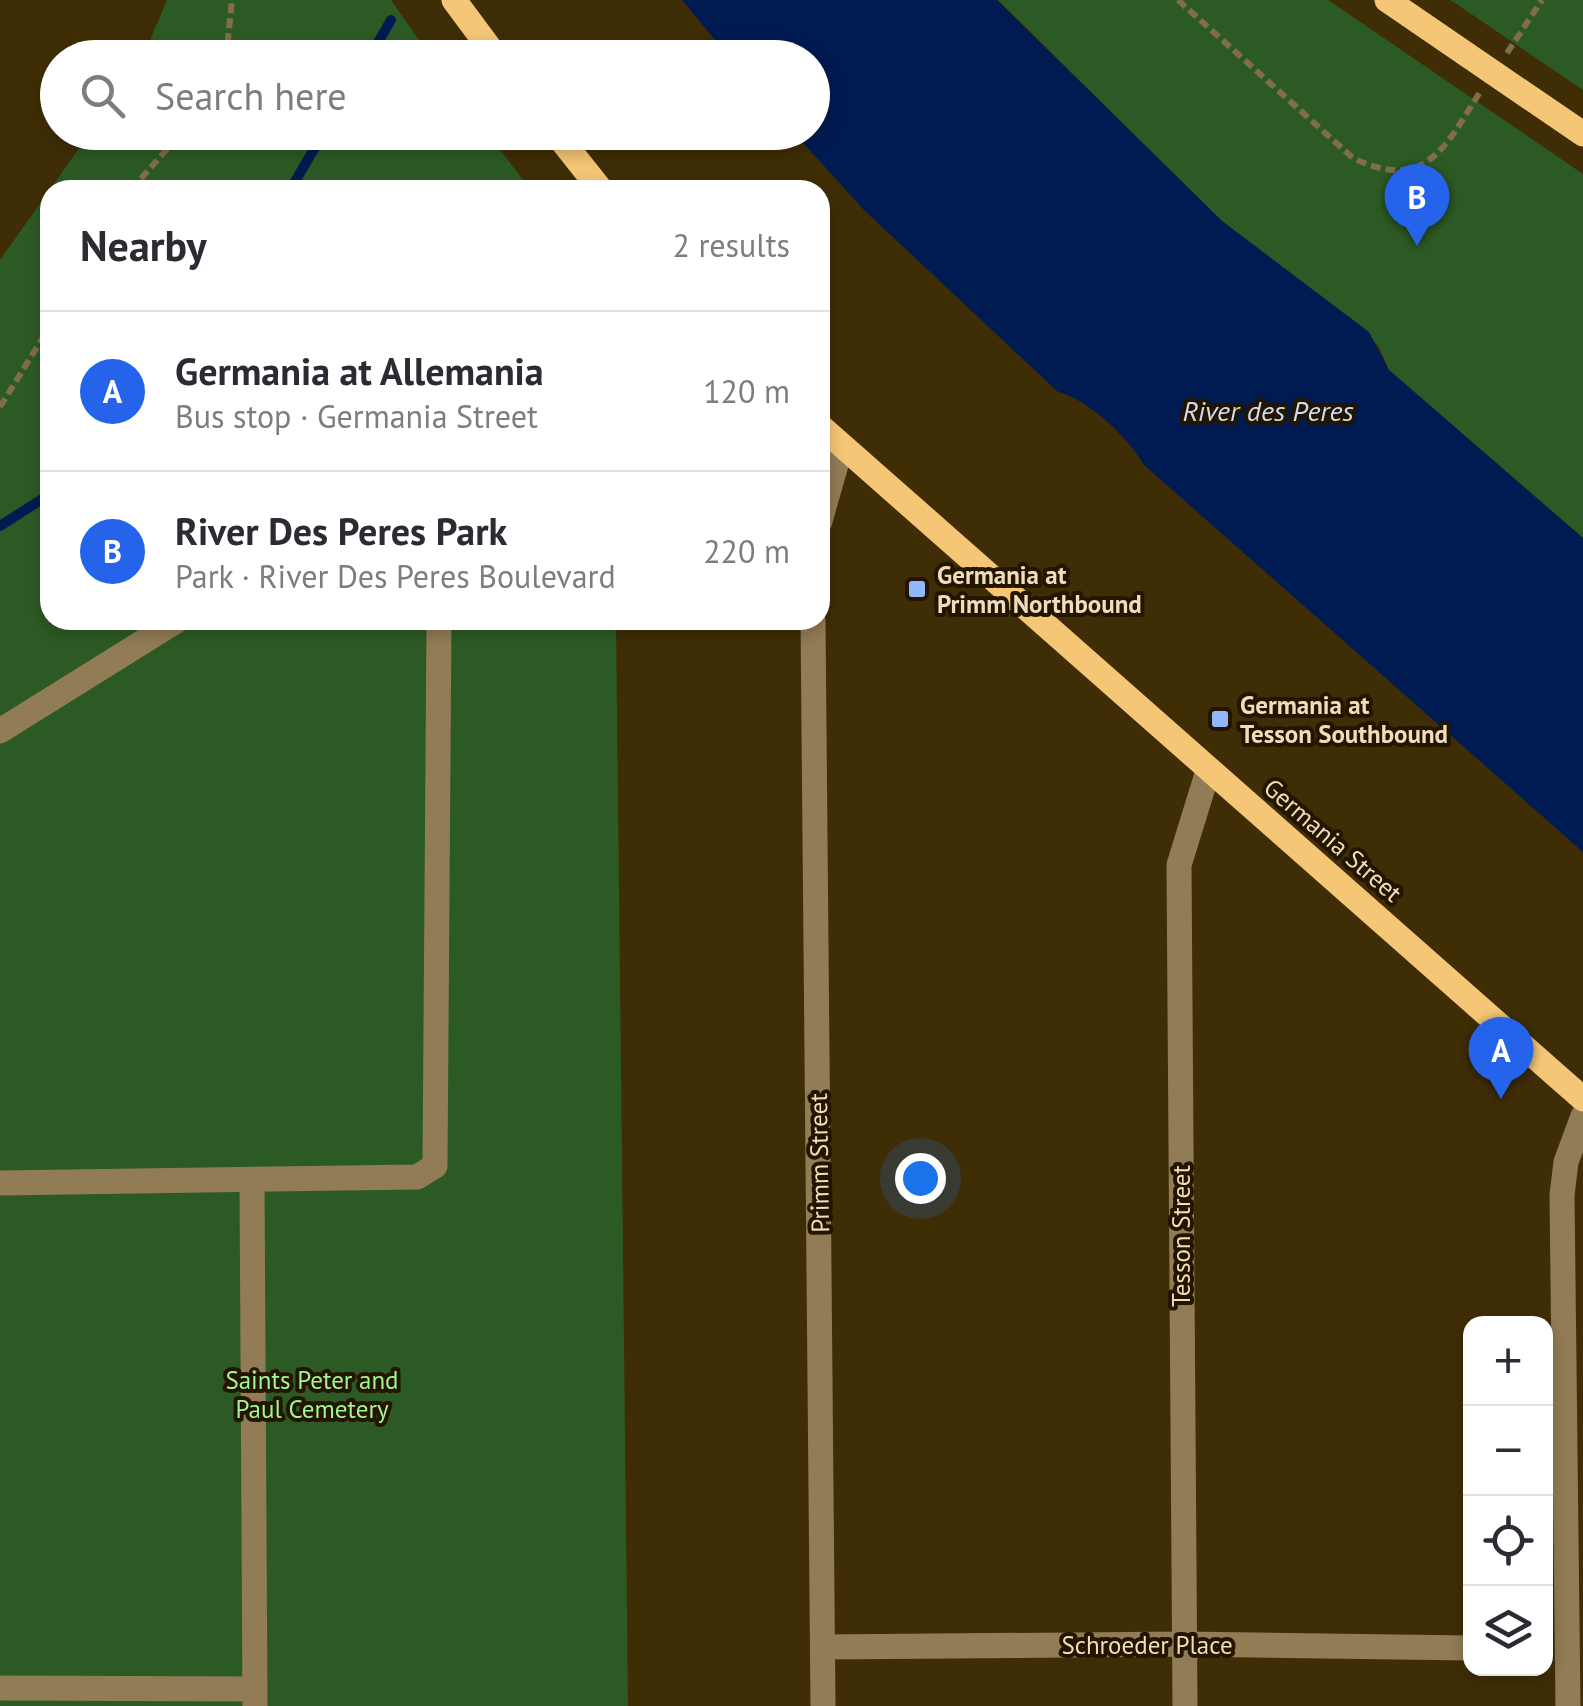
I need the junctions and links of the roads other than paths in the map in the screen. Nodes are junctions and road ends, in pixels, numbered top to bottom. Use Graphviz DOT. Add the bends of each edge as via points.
graph roads {
  1 [pos="454,0"];
  2 [pos="1387,0"];
  3 [pos="484,40"];
  4 [pos="1583,134"];
  5 [pos="569,150"];
  6 [pos="593,180"];
  7 [pos="830,436"];
  8 [pos="841,446"];
  9 [pos="830,485"];
  10 [pos="162,630"];
  11 [pos="440,630"];
  12 [pos="813,630"];
  13 [pos="0,732"];
  14 [pos="1208,771"];
  15 [pos="1583,1099"];
  16 [pos="1583,1116"];
  17 [pos="252,1180"];
  18 [pos="0,1182"];
  19 [pos="1183,1644"];
  20 [pos="823,1647"];
  21 [pos="1463,1648"];
  22 [pos="1566,1650"];
  23 [pos="0,1688"];
  24 [pos="255,1698"];
  25 [pos="823,1706"];
  26 [pos="1185,1706"];
  27 [pos="1568,1706"];
  1 -- 3 [label="main road"];
  2 -- 4 [label="main road"];
  5 -- 6 [label="main road"];
  7 -- 8 [label="main road, Germania Street"];
  8 -- 9 [label="street"];
  8 -- 14 [label="main road, Germania Street"];
  10 -- 13 [label="street"];
  11 -- 17 [label="street" via="435,1166 417,1177"];
  12 -- 20 [label="street, Primm Street"];
  14 -- 15 [label="main road, Germania Street"];
  14 -- 19 [label="street, Tesson Street" via="1179,865"];
  16 -- 22 [label="street" via="1562,1195"];
  17 -- 18 [label="street"];
  17 -- 24 [label="street"];
  19 -- 20 [label="street, Schroeder Place"];
  19 -- 21 [label="street, Schroeder Place"];
  19 -- 26 [label="street, Tesson Street"];
  20 -- 25 [label="street, Primm Street"];
  22 -- 27 [label="street"];
  23 -- 24 [label="street"];
}
